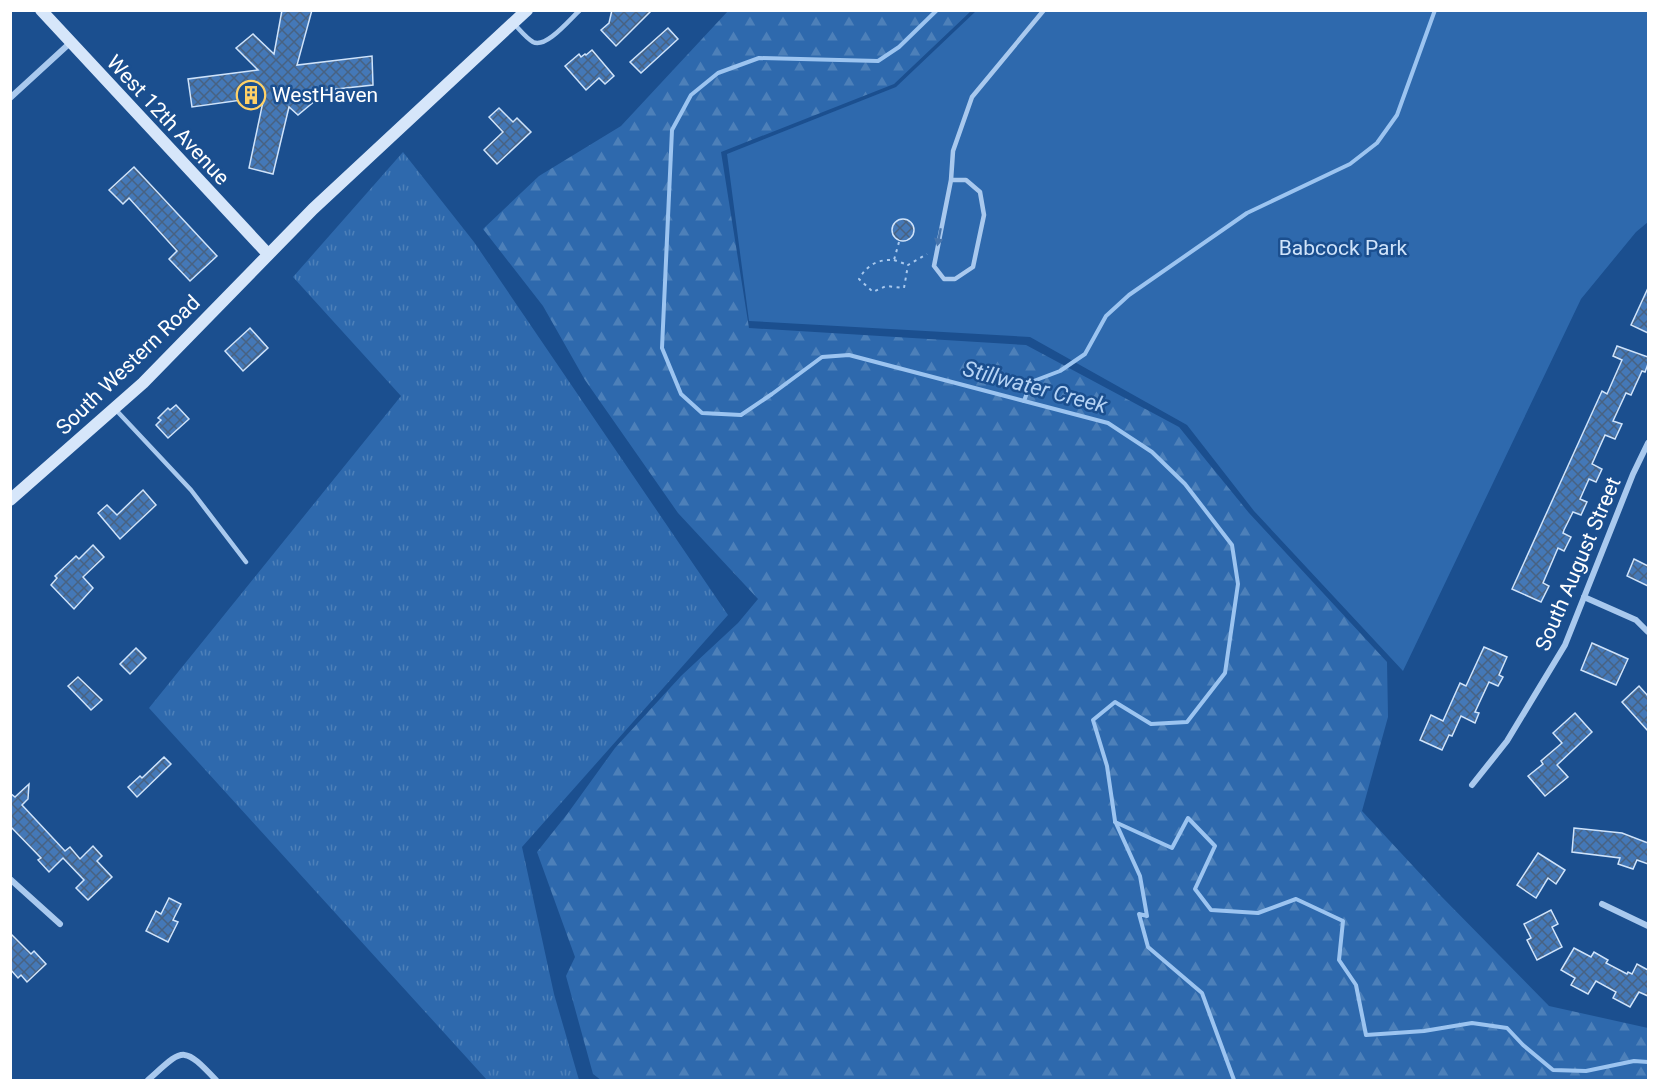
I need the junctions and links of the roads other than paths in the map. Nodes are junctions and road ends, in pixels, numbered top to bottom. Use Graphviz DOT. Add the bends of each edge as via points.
graph roads {
  1 [pos="41,10"];
  2 [pos="527,10"];
  3 [pos="580,10"];
  4 [pos="1044,10"];
  5 [pos="513,23"];
  6 [pos="70,43"];
  7 [pos="10,98"];
  8 [pos="951,180"];
  9 [pos="268,255"];
  10 [pos="114,408"];
  11 [pos="1648,442"];
  12 [pos="10,500"];
  13 [pos="246,562"];
  14 [pos="1584,597"];
  15 [pos="1648,632"];
  16 [pos="1472,784"];
  17 [pos="10,879"];
  18 [pos="1602,904"];
  19 [pos="60,924"];
  20 [pos="1648,926"];
  21 [pos="148,1080"];
  22 [pos="216,1080"];
  1 -- 6 [label="main road, West 12th Avenue"];
  2 -- 5 [label="main road"];
  3 -- 5 [label="lane" via="548,41 539,44"];
  4 -- 8 [label="lane" via="972,97 953,151"];
  5 -- 9 [label="main road, South Western Road"];
  6 -- 7 [label="street"];
  6 -- 9 [label="main road, West 12th Avenue"];
  8 -- 8 [label="lane, one-way" via="934,266 944,279 955,279 973,267 984,215 980,192 966,180"];
  9 -- 10 [label="main road, South Western Road"];
  10 -- 12 [label="main road, South Western Road"];
  10 -- 13 [label="lane" via="191,490"];
  11 -- 14 [label="street, South August Street"];
  14 -- 15 [label="street" via="1636,620"];
  14 -- 16 [label="street, South August Street" via="1565,645 1507,741"];
  17 -- 19 [label="street"];
  18 -- 20 [label="street"];
  21 -- 22 [label="street" via="178,1056 187,1055"];
}
